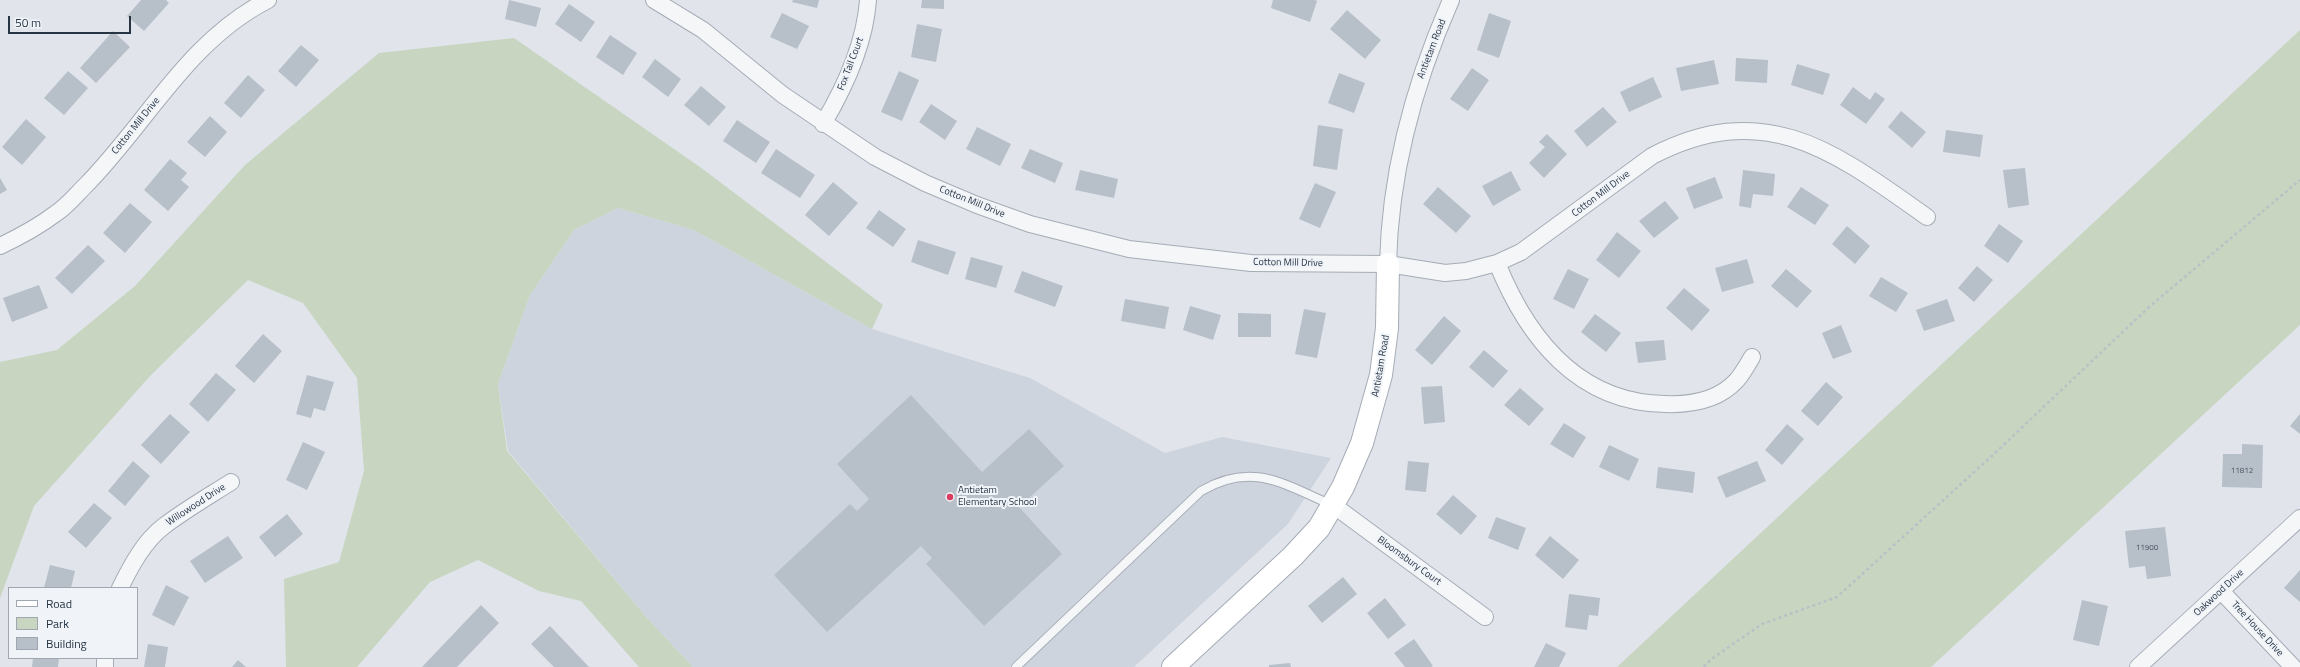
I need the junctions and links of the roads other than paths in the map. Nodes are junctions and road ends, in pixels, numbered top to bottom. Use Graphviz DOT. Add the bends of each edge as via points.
graph roads {
  1 [pos="268,0"];
  2 [pos="654,0"];
  3 [pos="868,0"];
  4 [pos="1448,1"];
  5 [pos="823,124"];
  6 [pos="1927,217"];
  7 [pos="0,246"];
  8 [pos="1497,263"];
  9 [pos="1388,264"];
  10 [pos="1752,357"];
  11 [pos="231,482"];
  12 [pos="1333,505"];
  13 [pos="2300,518"];
  14 [pos="120,587"];
  15 [pos="2221,591"];
  16 [pos="1485,617"];
  17 [pos="1016,667"];
  18 [pos="1173,667"];
  19 [pos="2138,667"];
  20 [pos="2293,667"];
  1 -- 7 [label="street, Cotton Mill Drive" via="234,22 185,66 126,141 57,213"];
  2 -- 5 [label="street, Cotton Mill Drive" via="703,30"];
  3 -- 5 [label="street, Fox Tail Court" via="863,32 849,73"];
  4 -- 9 [label="street, Antietam Road" via="1412,103 1400,151 1392,201"];
  5 -- 9 [label="street, Cotton Mill Drive" via="875,157 925,183 1017,220 1085,240 1129,249 1251,263"];
  6 -- 8 [label="street, Cotton Mill Drive" via="1859,169 1815,146 1766,131 1725,131 1675,144 1652,156 1539,240"];
  8 -- 9 [label="street, Cotton Mill Drive" via="1466,271 1445,273"];
  8 -- 10 [label="street" via="1512,297 1538,338 1559,361 1582,380 1605,392 1629,400 1654,404 1700,402 1718,394 1737,380"];
  9 -- 12 [label="street, Antietam Road" via="1387,328 1381,375 1362,444"];
  11 -- 14 [label="street, Willowood Drive" via="163,526 145,546"];
  12 -- 16 [label="street, Bloomsbury Court"];
  12 -- 17 [label="lane" via="1266,478 1232,477 1215,483 1201,491"];
  12 -- 18 [label="street, Antietam Road" via="1319,528 1293,556"];
  13 -- 15 [label="street, Oakwood Drive"];
  15 -- 19 [label="street, Oakwood Drive"];
  15 -- 20 [label="street, Tree House Drive"];
}
